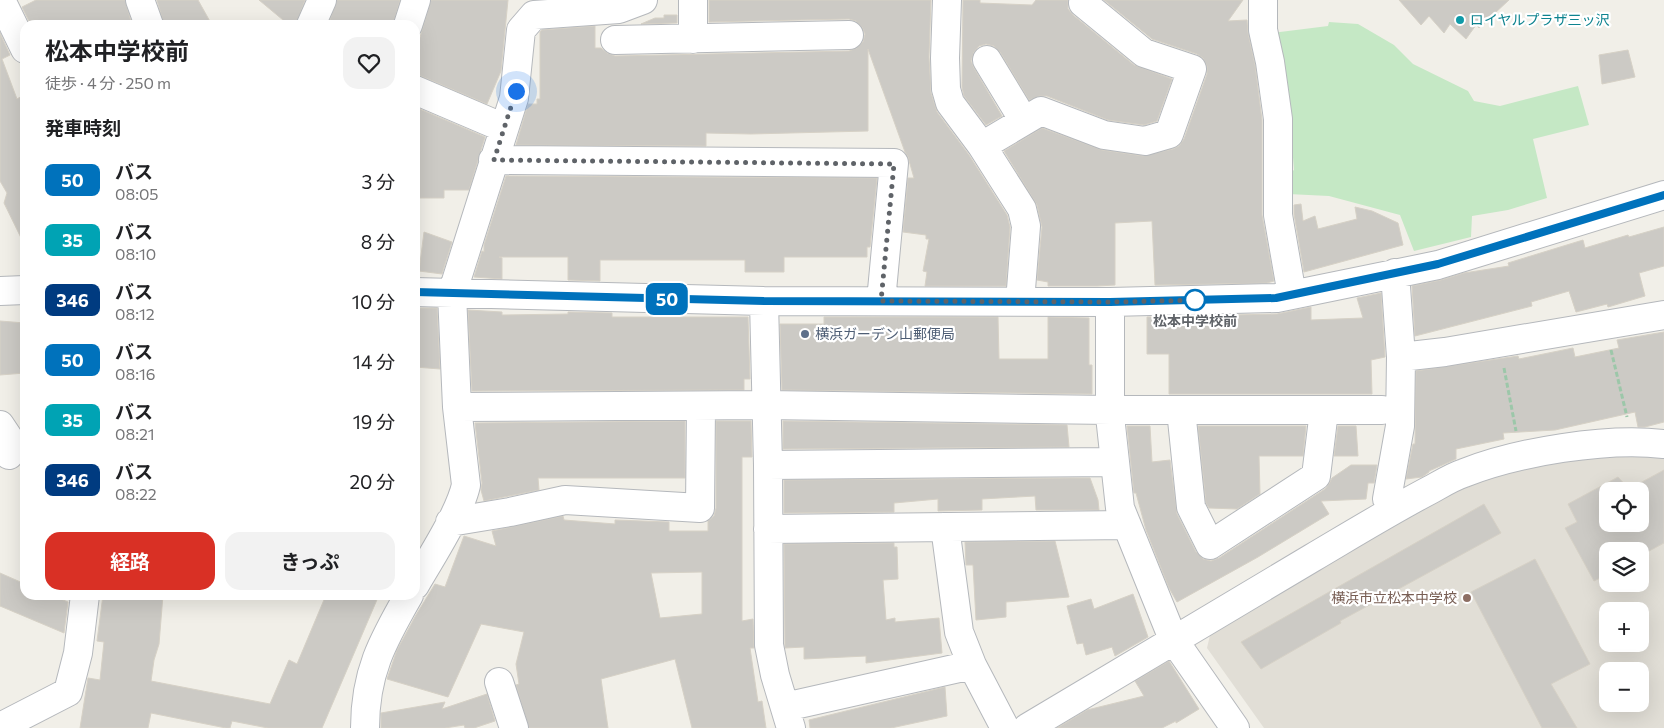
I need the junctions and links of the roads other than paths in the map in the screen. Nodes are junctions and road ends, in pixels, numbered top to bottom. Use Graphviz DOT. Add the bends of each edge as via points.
graph roads {
  1 [pos="1,0"];
  2 [pos="140,0"];
  3 [pos="322,0"];
  4 [pos="416,0"];
  5 [pos="643,0"];
  6 [pos="694,0"];
  7 [pos="947,0"];
  8 [pos="1085,0"];
  9 [pos="1263,0"];
  10 [pos="147,20"];
  11 [pos="313,20"];
  12 [pos="410,20"];
  13 [pos="849,35"];
  14 [pos="20,39"];
  15 [pos="693,39"];
  16 [pos="615,40"];
  17 [pos="987,60"];
  18 [pos="420,92"];
  19 [pos="1024,121"];
  20 [pos="504,128"];
  21 [pos="982,146"];
  22 [pos="494,160"];
  23 [pos="1664,196"];
  24 [pos="1395,273"];
  25 [pos="20,290"];
  26 [pos="0,291"];
  27 [pos="420,292"];
  28 [pos="452,294"];
  29 [pos="1292,294"];
  30 [pos="764,301"];
  31 [pos="881,301"];
  32 [pos="1020,302"];
  33 [pos="1110,302"];
  34 [pos="1664,315"];
  35 [pos="1401,357"];
  36 [pos="767,405"];
  37 [pos="701,406"];
  38 [pos="457,407"];
  39 [pos="1110,410"];
  40 [pos="1181,410"];
  41 [pos="1324,410"];
  42 [pos="1382,410"];
  43 [pos="0,426"];
  44 [pos="1664,444"];
  45 [pos="9,455"];
  46 [pos="1115,462"];
  47 [pos="768,465"];
  48 [pos="1388,499"];
  49 [pos="450,522"];
  50 [pos="1127,525"];
  51 [pos="945,527"];
  52 [pos="768,529"];
  53 [pos="420,576"];
  54 [pos="84,600"];
  55 [pos="406,600"];
  56 [pos="1173,639"];
  57 [pos="972,666"];
  58 [pos="499,682"];
  59 [pos="788,717"];
  60 [pos="1,720"];
  61 [pos="365,728"];
  62 [pos="514,728"];
  63 [pos="1005,728"];
  64 [pos="1027,728"];
  65 [pos="1235,728"];
  1 -- 14 [label="street"];
  2 -- 10 [label="street"];
  3 -- 11 [label="street"];
  4 -- 12 [label="street"];
  5 -- 20 [label="street" via="619,9 534,15 521,30 516,91"];
  6 -- 15 [label="street"];
  7 -- 21 [label="street" via="945,58 948,96 954,110"];
  8 -- 19 [label="street" via="1083,3 1144,53 1192,69 1169,134 1145,141 1104,135 1042,111"];
  9 -- 29 [label="street" via="1263,30 1278,119 1278,215"];
  13 -- 15 [label="street"];
  15 -- 16 [label="street"];
  17 -- 19 [label="street"];
  18 -- 20 [label="street"];
  19 -- 21 [label="street"];
  20 -- 22 [label="street"];
  21 -- 32 [label="street" via="1022,209 1026,226"];
  22 -- 28 [label="street"];
  22 -- 31 [label="street" via="894,164"];
  23 -- 24 [label="street" via="1438,264"];
  24 -- 29 [label="street"];
  24 -- 35 [label="street"];
  25 -- 26 [label="street"];
  27 -- 28 [label="street"];
  28 -- 30 [label="street"];
  28 -- 38 [label="street"];
  29 -- 33 [label="street" via="1276,298"];
  30 -- 31 [label="street"];
  30 -- 36 [label="street"];
  31 -- 32 [label="street"];
  32 -- 33 [label="street"];
  33 -- 39 [label="street"];
  34 -- 35 [label="street"];
  35 -- 48 [label="street" via="1400,426"];
  36 -- 37 [label="street"];
  36 -- 39 [label="street"];
  36 -- 47 [label="street"];
  37 -- 38 [label="street"];
  37 -- 49 [label="street" via="700,508 564,500"];
  38 -- 49 [label="street" via="466,485"];
  39 -- 40 [label="street"];
  39 -- 46 [label="street"];
  40 -- 41 [label="street"];
  40 -- 41 [label="street" via="1191,507 1210,545 1316,476"];
  41 -- 42 [label="street"];
  43 -- 45 [label="street" via="14,446"];
  44 -- 56 [label="street" via="1611,443 1564,448 1520,456 1463,473"];
  46 -- 47 [label="street"];
  46 -- 50 [label="street" via="1120,508"];
  47 -- 52 [label="street"];
  49 -- 53 [label="street"];
  50 -- 51 [label="street"];
  50 -- 56 [label="street"];
  51 -- 52 [label="street"];
  51 -- 57 [label="street" via="959,632"];
  52 -- 59 [label="street" via="769,645"];
  54 -- 60 [label="street" via="78,653 68,692"];
  55 -- 61 [label="street" via="385,636 373,666 366,698"];
  56 -- 64 [label="street"];
  56 -- 65 [label="street"];
  57 -- 59 [label="street"];
  57 -- 63 [label="street"];
  58 -- 62 [label="street"];
}
